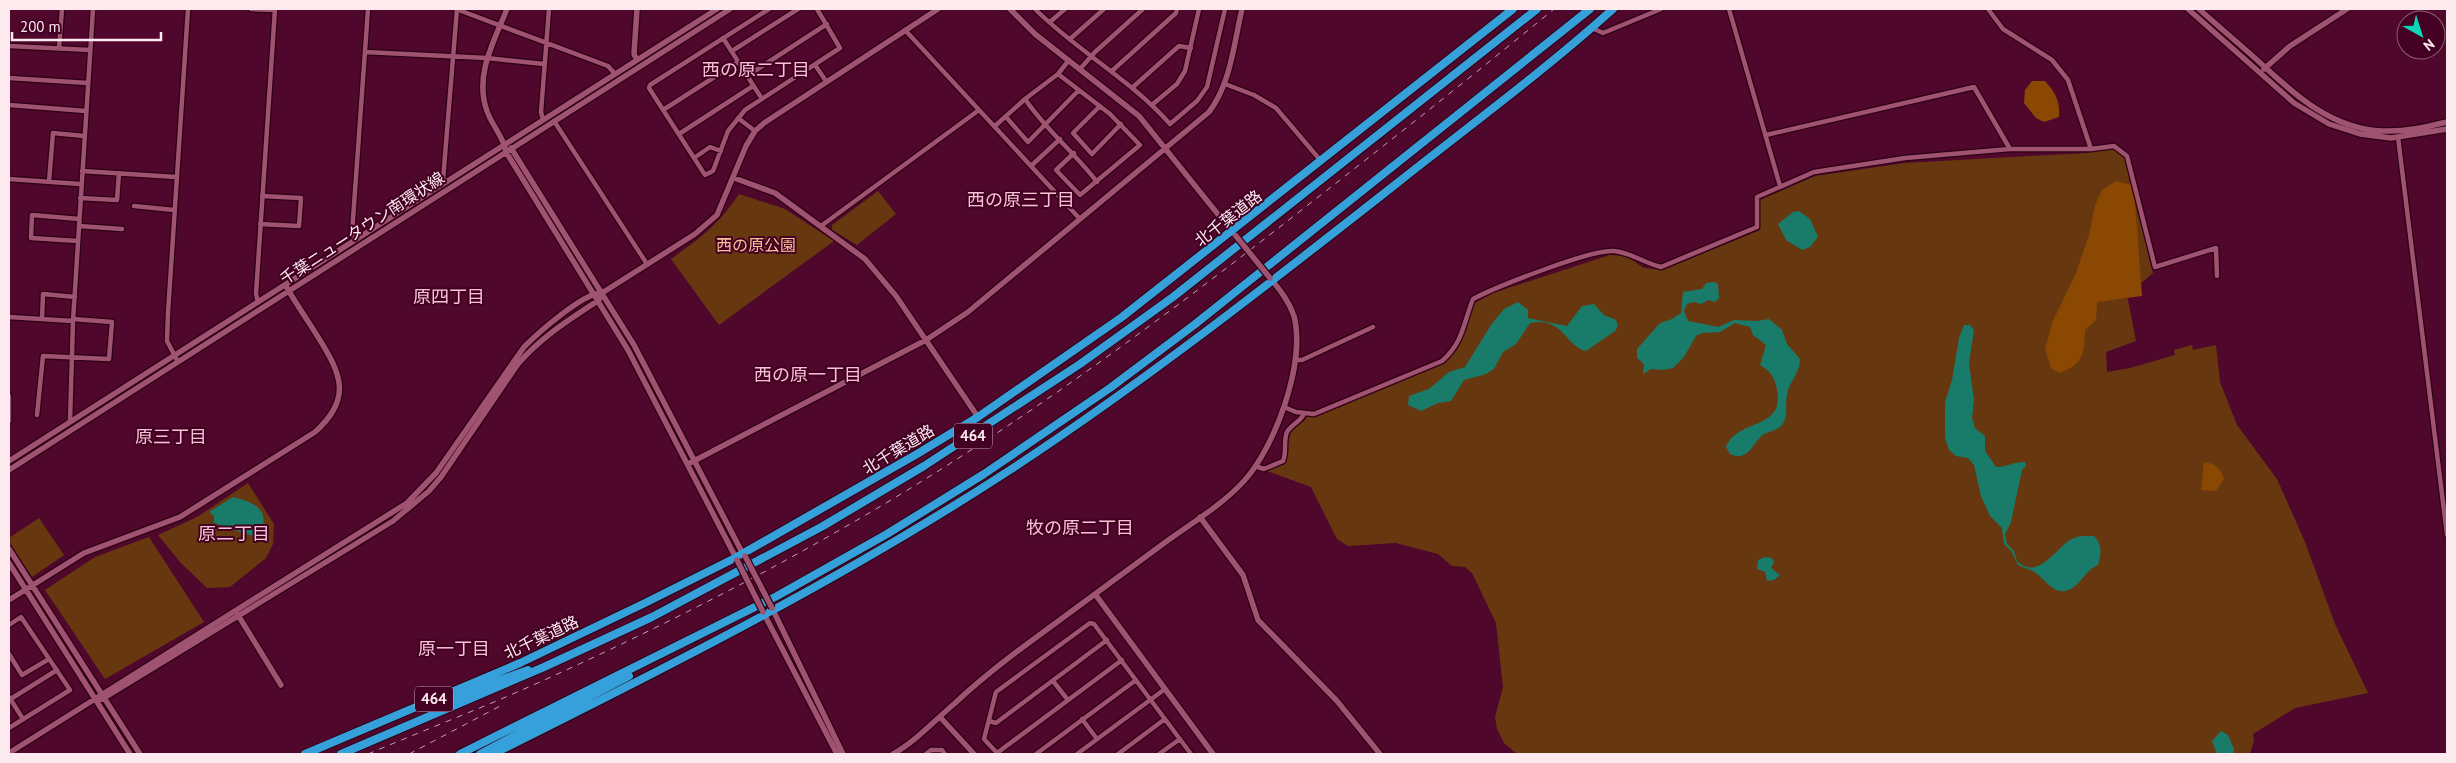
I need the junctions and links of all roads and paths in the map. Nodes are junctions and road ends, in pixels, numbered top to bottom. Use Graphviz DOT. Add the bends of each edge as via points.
graph roads {
  1 [pos="62,9"];
  2 [pos="93,9"];
  3 [pos="188,9"];
  4 [pos="250,9"];
  5 [pos="275,9"];
  6 [pos="368,9"];
  7 [pos="457,9"];
  8 [pos="507,9"];
  9 [pos="549,9"];
  10 [pos="637,9"];
  11 [pos="717,9"];
  12 [pos="730,9"];
  13 [pos="769,9"];
  14 [pos="798,9"];
  15 [pos="817,9"];
  16 [pos="938,9"];
  17 [pos="1010,9"];
  18 [pos="1035,9"];
  19 [pos="1066,9"];
  20 [pos="1104,9"];
  21 [pos="1143,9"];
  22 [pos="1177,9"];
  23 [pos="1199,9"];
  24 [pos="1225,9"];
  25 [pos="1242,9"];
  26 [pos="1513,9"];
  27 [pos="1537,9"];
  28 [pos="1590,9"];
  29 [pos="1613,9"];
  30 [pos="1661,9"];
  31 [pos="1729,9"];
  32 [pos="1988,9"];
  33 [pos="2188,9"];
  34 [pos="2198,9"];
  35 [pos="2347,9"];
  36 [pos="1050,22"];
  37 [pos="827,24"];
  38 [pos="501,25"];
  39 [pos="1592,28"];
  40 [pos="906,30"];
  41 [pos="723,38"];
  42 [pos="1070,39"];
  43 [pos="546,42"];
  44 [pos="9,46"];
  45 [pos="59,48"];
  46 [pos="1191,48"];
  47 [pos="90,50"];
  48 [pos="732,51"];
  49 [pos="365,52"];
  50 [pos="1092,55"];
  51 [pos="452,56"];
  52 [pos="487,58"];
  53 [pos="637,60"];
  54 [pos="1069,60"];
  55 [pos="738,62"];
  56 [pos="544,64"];
  57 [pos="815,65"];
  58 [pos="2265,68"];
  59 [pos="1080,69"];
  60 [pos="1113,70"];
  61 [pos="2260,73"];
  62 [pos="615,74"];
  63 [pos="1058,74"];
  64 [pos="747,76"];
  65 [pos="9,78"];
  66 [pos="826,81"];
  67 [pos="88,83"];
  68 [pos="1225,84"];
  69 [pos="754,86"];
  70 [pos="1133,87"];
  71 [pos="1080,90"];
  72 [pos="1025,98"];
  73 [pos="762,99"];
  74 [pos="1153,104"];
  75 [pos="9,105"];
  76 [pos="1100,106"];
  77 [pos="663,110"];
  78 [pos="980,110"];
  79 [pos="86,111"];
  80 [pos="1006,117"];
  81 [pos="738,118"];
  82 [pos="543,120"];
  83 [pos="554,121"];
  84 [pos="2447,122"];
  85 [pos="1046,124"];
  86 [pos="1121,124"];
  87 [pos="995,126"];
  88 [pos="2447,129"];
  89 [pos="756,131"];
  90 [pos="679,134"];
  91 [pos="1766,135"];
  92 [pos="84,136"];
  93 [pos="2398,138"];
  94 [pos="1060,139"];
  95 [pos="505,144"];
  96 [pos="1166,148"];
  97 [pos="512,149"];
  98 [pos="2091,149"];
  99 [pos="2010,150"];
  100 [pos="721,151"];
  101 [pos="506,152"];
  102 [pos="1074,153"];
  103 [pos="694,158"];
  104 [pos="1322,162"];
  105 [pos="1031,166"];
  106 [pos="82,171"];
  107 [pos="119,173"];
  108 [pos="176,177"];
  109 [pos="734,178"];
  110 [pos="9,179"];
  111 [pos="49,182"];
  112 [pos="1097,182"];
  113 [pos="445,183"];
  114 [pos="80,184"];
  115 [pos="1780,186"];
  116 [pos="262,196"];
  117 [pos="80,198"];
  118 [pos="134,206"];
  119 [pos="174,210"];
  120 [pos="79,219"];
  121 [pos="1080,220"];
  122 [pos="260,224"];
  123 [pos="79,226"];
  124 [pos="821,226"];
  125 [pos="122,229"];
  126 [pos="1234,234"];
  127 [pos="356,239"];
  128 [pos="78,241"];
  129 [pos="647,264"];
  130 [pos="2217,276"];
  131 [pos="1272,280"];
  132 [pos="284,284"];
  133 [pos="289,291"];
  134 [pos="595,293"];
  135 [pos="602,294"];
  136 [pos="74,297"];
  137 [pos="599,300"];
  138 [pos="258,302"];
  139 [pos="9,317"];
  140 [pos="42,319"];
  141 [pos="73,320"];
  142 [pos="1373,327"];
  143 [pos="926,340"];
  144 [pos="174,356"];
  145 [pos="71,358"];
  146 [pos="1295,360"];
  147 [pos="178,362"];
  148 [pos="9,396"];
  149 [pos="1284,407"];
  150 [pos="1304,414"];
  151 [pos="38,415"];
  152 [pos="978,417"];
  153 [pos="9,421"];
  154 [pos="70,421"];
  155 [pos="9,461"];
  156 [pos="691,462"];
  157 [pos="1256,466"];
  158 [pos="9,470"];
  159 [pos="1200,517"];
  160 [pos="2447,535"];
  161 [pos="9,549"];
  162 [pos="744,555"];
  163 [pos="736,559"];
  164 [pos="9,564"];
  165 [pos="28,587"];
  166 [pos="1095,594"];
  167 [pos="9,600"];
  168 [pos="773,610"];
  169 [pos="235,611"];
  170 [pos="764,614"];
  171 [pos="239,617"];
  172 [pos="9,624"];
  173 [pos="1107,640"];
  174 [pos="9,654"];
  175 [pos="662,654"];
  176 [pos="49,659"];
  177 [pos="1122,660"];
  178 [pos="544,668"];
  179 [pos="57,670"];
  180 [pos="1136,680"];
  181 [pos="1053,681"];
  182 [pos="281,685"];
  183 [pos="1165,689"];
  184 [pos="102,696"];
  185 [pos="9,698"];
  186 [pos="95,700"];
  187 [pos="1068,700"];
  188 [pos="1151,700"];
  189 [pos="402,712"];
  190 [pos="940,717"];
  191 [pos="24,719"];
  192 [pos="1082,719"];
  193 [pos="1165,719"];
  194 [pos="988,721"];
  195 [pos="9,728"];
  196 [pos="1097,739"];
  197 [pos="1180,739"];
  198 [pos="1085,748"];
  199 [pos="9,753"];
  200 [pos="130,754"];
  201 [pos="140,754"];
  202 [pos="305,754"];
  203 [pos="341,754"];
  204 [pos="460,754"];
  205 [pos="480,754"];
  206 [pos="493,754"];
  207 [pos="837,754"];
  208 [pos="844,754"];
  209 [pos="893,754"];
  210 [pos="926,754"];
  211 [pos="945,754"];
  212 [pos="974,754"];
  213 [pos="998,754"];
  214 [pos="1036,754"];
  215 [pos="1077,754"];
  216 [pos="1089,754"];
  217 [pos="1118,754"];
  218 [pos="1159,754"];
  219 [pos="1191,754"];
  220 [pos="1213,754"];
  221 [pos="1380,754"];
  1 -- 45 [label="street"];
  2 -- 47 [label="street"];
  3 -- 108 [label="street"];
  4 -- 5 [label="street"];
  5 -- 116 [label="street"];
  6 -- 49 [label="street"];
  7 -- 38 [label="street"];
  7 -- 51 [label="street"];
  8 -- 38 [label="street"];
  9 -- 43 [label="street"];
  10 -- 53 [label="street" via="634,54"];
  11 -- 53 [label="street, 千葉ニュータウン南環状線"];
  12 -- 83 [label="street, 千葉ニュータウン南環状線"];
  13 -- 41 [label="street"];
  14 -- 48 [label="street"];
  15 -- 37 [label="street"];
  16 -- 40 [label="street"];
  17 -- 54 [label="street"];
  18 -- 36 [label="street"];
  19 -- 36 [label="street"];
  20 -- 42 [label="street"];
  21 -- 50 [label="street"];
  22 -- 60 [label="street"];
  23 -- 46 [label="street"];
  24 -- 74 [label="street" via="1210,80 1201,96 1170,124"];
  25 -- 68 [label="street"];
  26 -- 104 [label="highway, 北千葉道路 / 464"];
  27 -- 178 [label="highway, 北千葉道路 / 464" via="1173,297 984,429 824,526 652,617"];
  28 -- 175 [label="highway, 464" via="1110,388 984,474 887,534 777,596"];
  29 -- 39 [label="highway"];
  30 -- 39 [label="street" via="1603,33"];
  31 -- 91 [label="street"];
  32 -- 98 [label="street" via="2003,29 2052,60 2068,80"];
  33 -- 61 [label="street"];
  34 -- 58 [label="street"];
  35 -- 58 [label="street" via="2290,46"];
  36 -- 42 [label="street"];
  37 -- 57 [label="street" via="840,48"];
  37 -- 64 [label="street"];
  38 -- 43 [label="street"];
  38 -- 52 [label="street"];
  39 -- 131 [label="highway"];
  40 -- 66 [label="street"];
  40 -- 78 [label="street"];
  41 -- 48 [label="street"];
  41 -- 77 [label="street" via="650,85"];
  42 -- 50 [label="street"];
  43 -- 56 [label="street"];
  43 -- 62 [label="street" via="608,66"];
  44 -- 45 [label="street"];
  45 -- 47 [label="street"];
  46 -- 70 [label="street" via="1179,46"];
  46 -- 74 [label="street" via="1181,78"];
  47 -- 67 [label="street"];
  48 -- 55 [label="street"];
  49 -- 51 [label="street"];
  49 -- 127 [label="street" via="352,233"];
  50 -- 59 [label="street"];
  50 -- 60 [label="street"];
  51 -- 52 [label="street"];
  51 -- 113 [label="street"];
  52 -- 56 [label="street"];
  52 -- 95 [label="street" via="483,98 488,115"];
  53 -- 62 [label="street, 千葉ニュータウン南環状線"];
  54 -- 59 [label="street"];
  54 -- 63 [label="street"];
  55 -- 64 [label="street"];
  55 -- 77 [label="street"];
  56 -- 82 [label="street"];
  57 -- 66 [label="street"];
  57 -- 73 [label="street"];
  58 -- 61 [label="street"];
  58 -- 84 [label="street" via="2310,106 2349,125 2392,131"];
  59 -- 96 [label="street" via="1139,116"];
  60 -- 70 [label="street"];
  61 -- 93 [label="street" via="2302,110 2329,124 2360,134"];
  62 -- 82 [label="street, 千葉ニュータウン南環状線"];
  63 -- 71 [label="street"];
  63 -- 72 [label="street"];
  64 -- 69 [label="street"];
  65 -- 67 [label="street"];
  66 -- 89 [label="street" via="775,114"];
  67 -- 79 [label="street"];
  68 -- 96 [label="street" via="1209,112"];
  68 -- 104 [label="street" via="1276,108"];
  69 -- 73 [label="street"];
  69 -- 90 [label="street"];
  70 -- 74 [label="street"];
  71 -- 76 [label="street"];
  71 -- 85 [label="street"];
  72 -- 80 [label="street"];
  72 -- 85 [label="street"];
  73 -- 81 [label="street" via="744,110"];
  75 -- 79 [label="street"];
  76 -- 86 [label="street"];
  76 -- 86 [label="street" via="1073,133 1092,154"];
  77 -- 90 [label="street"];
  78 -- 87 [label="street"];
  78 -- 124 [label="street"];
  79 -- 92 [label="street"];
  80 -- 85 [label="street" via="1028,142"];
  80 -- 87 [label="street"];
  81 -- 89 [label="street"];
  81 -- 100 [label="street" via="728,131"];
  82 -- 95 [label="street, 千葉ニュータウン南環状線"];
  83 -- 97 [label="street, 千葉ニュータウン南環状線"];
  83 -- 129 [label="street"];
  85 -- 94 [label="street"];
  86 -- 112 [label="street" via="1140,145"];
  87 -- 105 [label="street"];
  88 -- 93 [label="street"];
  89 -- 109 [label="street" via="746,146"];
  90 -- 103 [label="street"];
  91 -- 99 [label="street" via="1974,87"];
  91 -- 115 [label="street"];
  92 -- 106 [label="street"];
  92 -- 111 [label="street" via="53,133"];
  93 -- 160 [label="street"];
  94 -- 102 [label="street"];
  94 -- 105 [label="street"];
  95 -- 97 [label="street"];
  95 -- 101 [label="street"];
  95 -- 113 [label="street, 千葉ニュータウン南環状線"];
  96 -- 121 [label="street"];
  96 -- 126 [label="street"];
  97 -- 101 [label="street, 千葉ニュータウン南環状線"];
  97 -- 135 [label="street"];
  98 -- 99 [label="street"];
  98 -- 130 [label="street" via="2114,146 2127,156 2155,267 2216,248"];
  99 -- 115 [label="street" via="1905,158 1814,172"];
  100 -- 103 [label="street" via="710,147"];
  100 -- 103 [label="street" via="708,175"];
  101 -- 133 [label="street, 千葉ニュータウン南環状線"];
  101 -- 134 [label="street"];
  102 -- 112 [label="street"];
  102 -- 112 [label="street" via="1056,168 1058,173 1080,195"];
  104 -- 126 [label="highway, 北千葉道路 / 464"];
  105 -- 121 [label="street"];
  106 -- 107 [label="street"];
  106 -- 114 [label="street"];
  107 -- 108 [label="street"];
  107 -- 117 [label="street" via="117,200"];
  108 -- 119 [label="street"];
  109 -- 124 [label="street" via="775,193"];
  109 -- 129 [label="street" via="720,210 711,221"];
  110 -- 111 [label="street"];
  111 -- 114 [label="street"];
  113 -- 127 [label="street, 千葉ニュータウン南環状線"];
  114 -- 117 [label="street"];
  115 -- 150 [label="street" via="1757,197 1757,227 1661,267 1647,264 1629,253 1612,251 1591,254 1489,290 1473,299 1460,340 1442,361 1325,410"];
  116 -- 122 [label="street"];
  116 -- 122 [label="street" via="301,198 299,226"];
  117 -- 120 [label="street"];
  118 -- 119 [label="street"];
  119 -- 144 [label="street" via="167,341"];
  120 -- 123 [label="street"];
  120 -- 128 [label="street" via="32,215 30,238"];
  121 -- 143 [label="street" via="968,312"];
  122 -- 138 [label="street"];
  123 -- 125 [label="street"];
  123 -- 128 [label="street"];
  124 -- 143 [label="street" via="875,269"];
  126 -- 131 [label="street, bridge"];
  126 -- 152 [label="highway, 北千葉道路 / 464"];
  127 -- 132 [label="street, 千葉ニュータウン南環状線"];
  128 -- 136 [label="street"];
  129 -- 135 [label="street"];
  131 -- 146 [label="street" via="1287,300 1294,318"];
  131 -- 168 [label="highway" via="1126,390 1008,471"];
  132 -- 133 [label="street"];
  132 -- 138 [label="street, 千葉ニュータウン南環状線"];
  133 -- 147 [label="street, 千葉ニュータウン南環状線"];
  133 -- 165 [label="street" via="338,370 339,394 328,421 180,517 84,553"];
  134 -- 135 [label="street"];
  134 -- 137 [label="street"];
  134 -- 169 [label="street" via="541,330 513,359 436,473 407,503"];
  135 -- 137 [label="street"];
  135 -- 156 [label="street" via="634,345"];
  136 -- 140 [label="street" via="44,294"];
  136 -- 141 [label="street"];
  137 -- 156 [label="street"];
  137 -- 171 [label="street" via="548,334 529,351 441,476 411,508"];
  138 -- 144 [label="street, 千葉ニュータウン南環状線"];
  139 -- 140 [label="street"];
  140 -- 141 [label="street"];
  141 -- 145 [label="street"];
  141 -- 145 [label="street" via="112,322 109,360"];
  142 -- 146 [label="street" via="1302,360"];
  143 -- 152 [label="street"];
  143 -- 156 [label="street"];
  144 -- 147 [label="street"];
  144 -- 154 [label="street, 千葉ニュータウン南環状線"];
  145 -- 151 [label="street" via="43,356"];
  145 -- 154 [label="street"];
  146 -- 149 [label="street" via="1293,383"];
  147 -- 158 [label="street, 千葉ニュータウン南環状線"];
  148 -- 153 [label="street"];
  149 -- 150 [label="street"];
  149 -- 157 [label="street"];
  150 -- 157 [label="street" via="1287,433 1283,461 1264,469"];
  152 -- 162 [label="highway, 北千葉道路 / 464"];
  154 -- 155 [label="street, 千葉ニュータウン南環状線"];
  156 -- 162 [label="street"];
  156 -- 163 [label="street"];
  157 -- 159 [label="street" via="1239,486"];
  159 -- 166 [label="street"];
  159 -- 221 [label="street" via="1243,575 1258,620 1337,701"];
  161 -- 165 [label="street"];
  162 -- 163 [label="highway, 北千葉道路 / 464"];
  162 -- 168 [label="street, bridge"];
  163 -- 170 [label="street, bridge"];
  163 -- 189 [label="highway, 北千葉道路 / 464" via="562,643"];
  164 -- 165 [label="street"];
  165 -- 167 [label="street"];
  165 -- 184 [label="street"];
  165 -- 186 [label="street"];
  166 -- 183 [label="street"];
  166 -- 190 [label="street" via="990,672"];
  168 -- 170 [label="highway"];
  168 -- 208 [label="street"];
  169 -- 171 [label="street"];
  169 -- 184 [label="street"];
  170 -- 206 [label="highway"];
  170 -- 207 [label="street"];
  171 -- 182 [label="street"];
  171 -- 184 [label="street"];
  172 -- 176 [label="street" via="21,617"];
  173 -- 177 [label="street"];
  173 -- 181 [label="street"];
  173 -- 194 [label="street" via="1090,623 996,692"];
  174 -- 176 [label="street" via="22,675"];
  175 -- 204 [label="highway, 464"];
  175 -- 205 [label="highway" via="637,672"];
  176 -- 179 [label="street"];
  177 -- 180 [label="street"];
  177 -- 187 [label="street"];
  178 -- 189 [label="highway" via="523,671 440,702"];
  178 -- 203 [label="highway, 北千葉道路 / 464"];
  179 -- 185 [label="street"];
  179 -- 191 [label="street" via="70,690"];
  180 -- 188 [label="street"];
  180 -- 192 [label="street"];
  181 -- 187 [label="street"];
  181 -- 194 [label="street" via="996,723"];
  183 -- 188 [label="street"];
  183 -- 220 [label="street"];
  184 -- 186 [label="street"];
  184 -- 201 [label="street"];
  185 -- 191 [label="street"];
  186 -- 199 [label="street"];
  186 -- 200 [label="street"];
  187 -- 213 [label="street"];
  188 -- 193 [label="street"];
  188 -- 196 [label="street"];
  189 -- 202 [label="highway, 北千葉道路 / 464"];
  190 -- 209 [label="street"];
  190 -- 212 [label="street"];
  191 -- 195 [label="street"];
  192 -- 196 [label="street"];
  192 -- 214 [label="street"];
  193 -- 197 [label="street"];
  193 -- 217 [label="street"];
  194 -- 213 [label="street" via="984,739"];
  196 -- 198 [label="street"];
  197 -- 218 [label="street"];
  197 -- 219 [label="street"];
  198 -- 215 [label="street"];
  198 -- 216 [label="street"];
  210 -- 211 [label="street" via="931,750 942,750"];
}
